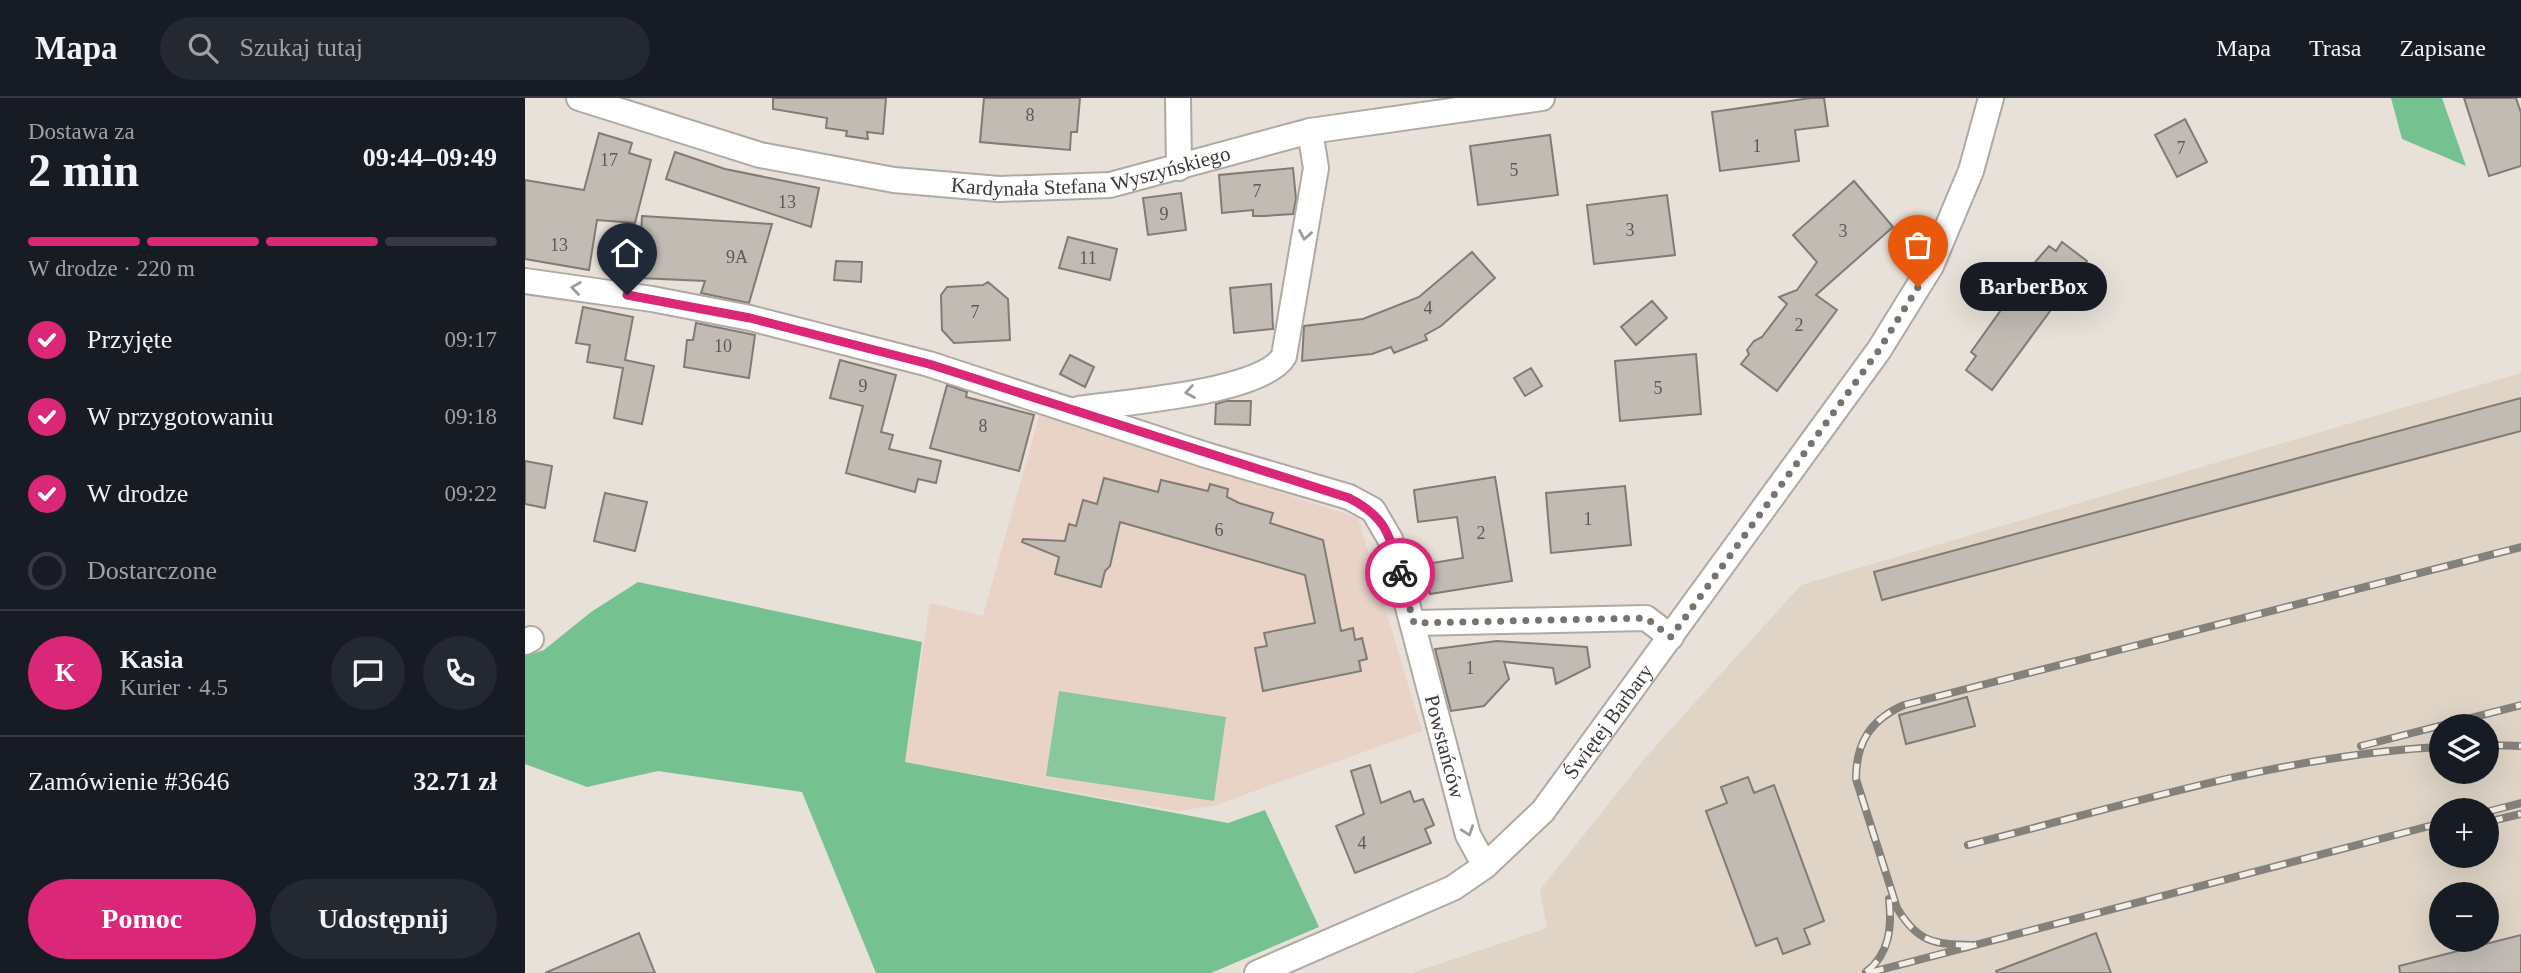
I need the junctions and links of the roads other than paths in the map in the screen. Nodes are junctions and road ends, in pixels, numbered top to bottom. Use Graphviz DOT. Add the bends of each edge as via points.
graph roads {
  1 [pos="579,98"];
  2 [pos="1178,98"];
  3 [pos="1542,98"];
  4 [pos="1991,98"];
  5 [pos="643,108"];
  6 [pos="1310,131"];
  7 [pos="1179,168"];
  8 [pos="525,281"];
  9 [pos="1071,410"];
  10 [pos="1414,623"];
  11 [pos="1671,637"];
  12 [pos="1485,866"];
  13 [pos="1257,973"];
  1 -- 5 [label="street, Kardynała Stefana Wyszyńskiego"];
  2 -- 7 [label="street"];
  3 -- 6 [label="street, Kardynała Stefana Wyszyńskiego"];
  4 -- 11 [label="street, Świętej Barbary" via="1971,171 1931,266 1879,350"];
  5 -- 7 [label="street, Kardynała Stefana Wyszyńskiego" via="760,155 907,181 999,189 1109,185"];
  6 -- 7 [label="street, Kardynała Stefana Wyszyńskiego"];
  6 -- 9 [label="street, one-way" via="1316,168 1284,356 1278,366 1229,387"];
  9 -- 8 [label="street, Powstańców, one-way" via="929,364 750,318"];
  9 -- 10 [label="street, Powstańców" via="1349,498 1373,510 1390,539"];
  10 -- 11 [label="street" via="1646,618"];
  10 -- 12 [label="street, Powstańców, one-way" via="1468,835"];
  11 -- 12 [label="street, Świętej Barbary" via="1543,811"];
  12 -- 13 [label="street, Świętej Barbary" via="1453,888"];
}
